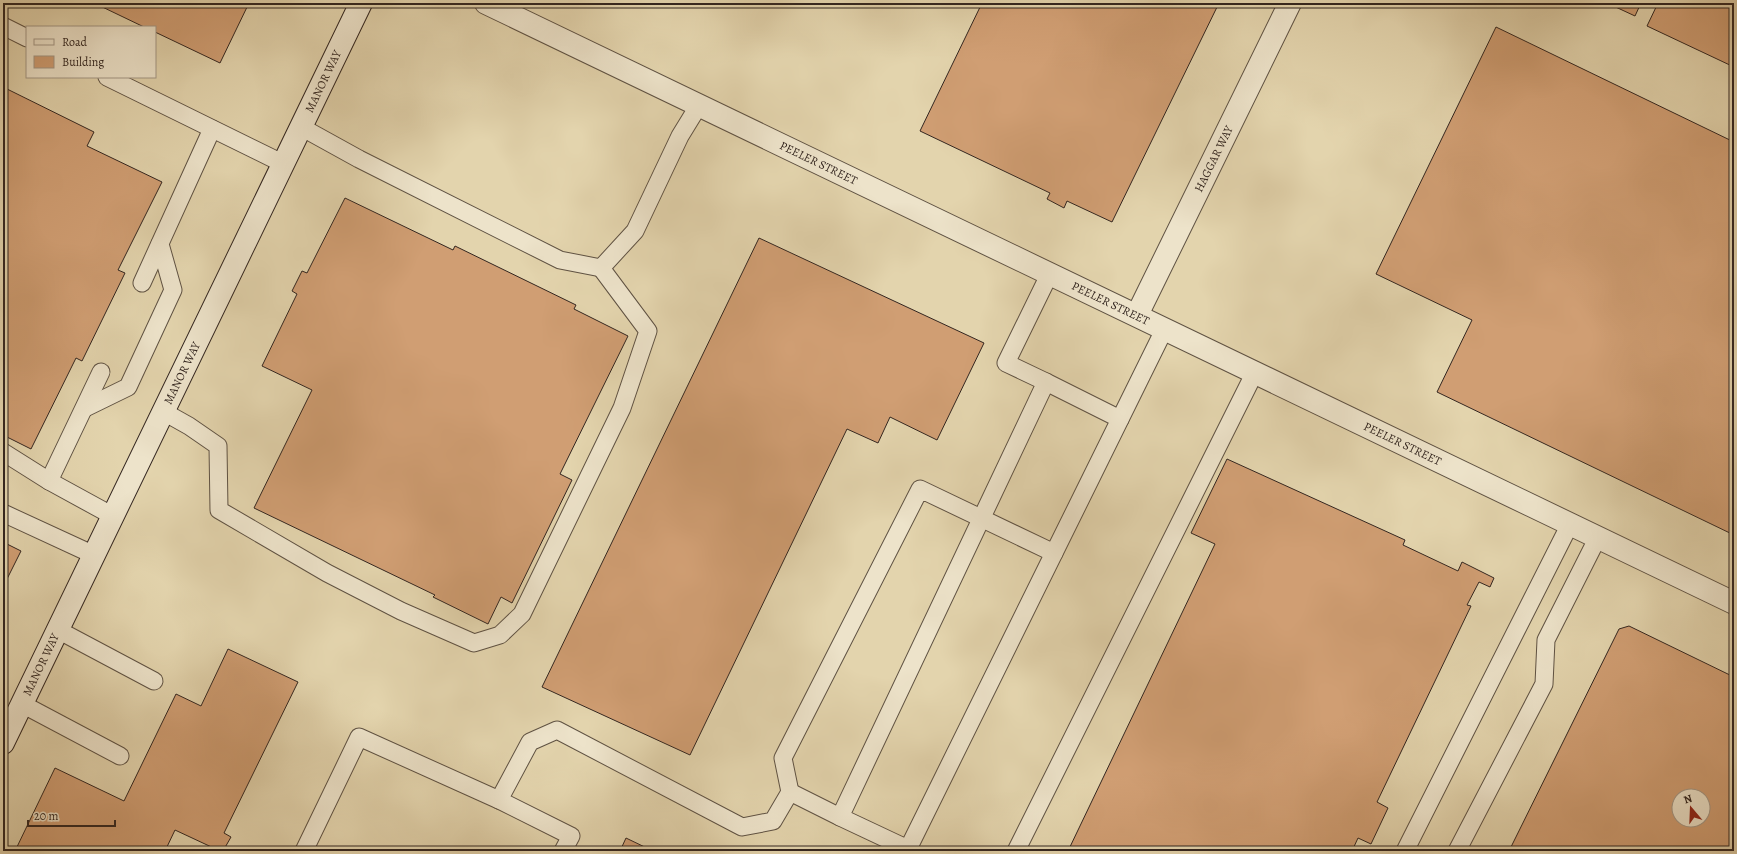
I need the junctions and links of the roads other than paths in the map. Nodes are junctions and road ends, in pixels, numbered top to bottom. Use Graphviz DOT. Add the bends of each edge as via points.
graph roads {
  1 [pos="362,3"];
  2 [pos="486,3"];
  3 [pos="1290,3"];
  4 [pos="3,26"];
  5 [pos="26,38"];
  6 [pos="109,78"];
  7 [pos="699,105"];
  8 [pos="301,127"];
  9 [pos="212,128"];
  10 [pos="284,164"];
  11 [pos="160,244"];
  12 [pos="601,268"];
  13 [pos="1050,273"];
  14 [pos="142,283"];
  15 [pos="1137,315"];
  16 [pos="1165,328"];
  17 [pos="101,372"];
  18 [pos="1255,372"];
  19 [pos="1046,382"];
  20 [pos="85,408"];
  21 [pos="164,412"];
  22 [pos="1120,419"];
  23 [pos="3,452"];
  24 [pos="49,482"];
  25 [pos="3,513"];
  26 [pos="113,516"];
  27 [pos="982,518"];
  28 [pos="1570,524"];
  29 [pos="1598,537"];
  30 [pos="1054,553"];
  31 [pos="94,555"];
  32 [pos="1734,603"];
  33 [pos="58,630"];
  34 [pos="154,681"];
  35 [pos="22,704"];
  36 [pos="3,743"];
  37 [pos="120,756"];
  38 [pos="790,792"];
  39 [pos="499,800"];
  40 [pos="840,817"];
  41 [pos="304,851"];
  42 [pos="563,851"];
  43 [pos="1016,851"];
  44 [pos="1405,851"];
  45 [pos="1457,851"];
  1 -- 8 [label="street, MANOR WAY"];
  2 -- 7 [label="street, PEELER STREET"];
  3 -- 15 [label="street, HAGGAR WAY"];
  4 -- 5 [label="lane"];
  6 -- 9 [label="lane"];
  7 -- 12 [label="lane" via="680,136 635,231"];
  7 -- 13 [label="street, PEELER STREET"];
  8 -- 10 [label="street, MANOR WAY"];
  8 -- 12 [label="lane" via="560,260"];
  9 -- 10 [label="lane"];
  9 -- 11 [label="lane"];
  10 -- 21 [label="street, MANOR WAY"];
  11 -- 14 [label="lane"];
  11 -- 20 [label="lane" via="173,290 128,387"];
  12 -- 21 [label="lane" via="648,331 622,408 522,614 500,635 474,643 400,611 327,573 219,510 218,446"];
  13 -- 15 [label="street, PEELER STREET"];
  13 -- 19 [label="lane" via="1006,363"];
  15 -- 16 [label="street, PEELER STREET"];
  16 -- 18 [label="street, PEELER STREET"];
  16 -- 22 [label="lane"];
  17 -- 20 [label="lane"];
  18 -- 28 [label="street, PEELER STREET"];
  18 -- 43 [label="lane"];
  19 -- 22 [label="lane"];
  19 -- 27 [label="lane"];
  20 -- 24 [label="lane"];
  21 -- 26 [label="street, MANOR WAY"];
  22 -- 30 [label="lane"];
  23 -- 24 [label="lane"];
  24 -- 26 [label="lane"];
  25 -- 31 [label="lane"];
  26 -- 31 [label="street, MANOR WAY"];
  27 -- 30 [label="lane"];
  27 -- 38 [label="lane" via="920,489 783,758"];
  27 -- 40 [label="lane"];
  28 -- 29 [label="street, PEELER STREET"];
  28 -- 44 [label="lane"];
  29 -- 32 [label="street, PEELER STREET"];
  29 -- 45 [label="lane" via="1546,640 1544,684"];
  30 -- 40 [label="lane" via="908,849"];
  31 -- 33 [label="street, MANOR WAY"];
  33 -- 34 [label="lane"];
  33 -- 35 [label="street, MANOR WAY"];
  35 -- 36 [label="street, MANOR WAY"];
  35 -- 37 [label="lane"];
  38 -- 39 [label="lane" via="773,821 742,826 557,730 530,742"];
  38 -- 40 [label="lane"];
  39 -- 41 [label="lane" via="359,737"];
  39 -- 42 [label="lane" via="570,836"];
}
